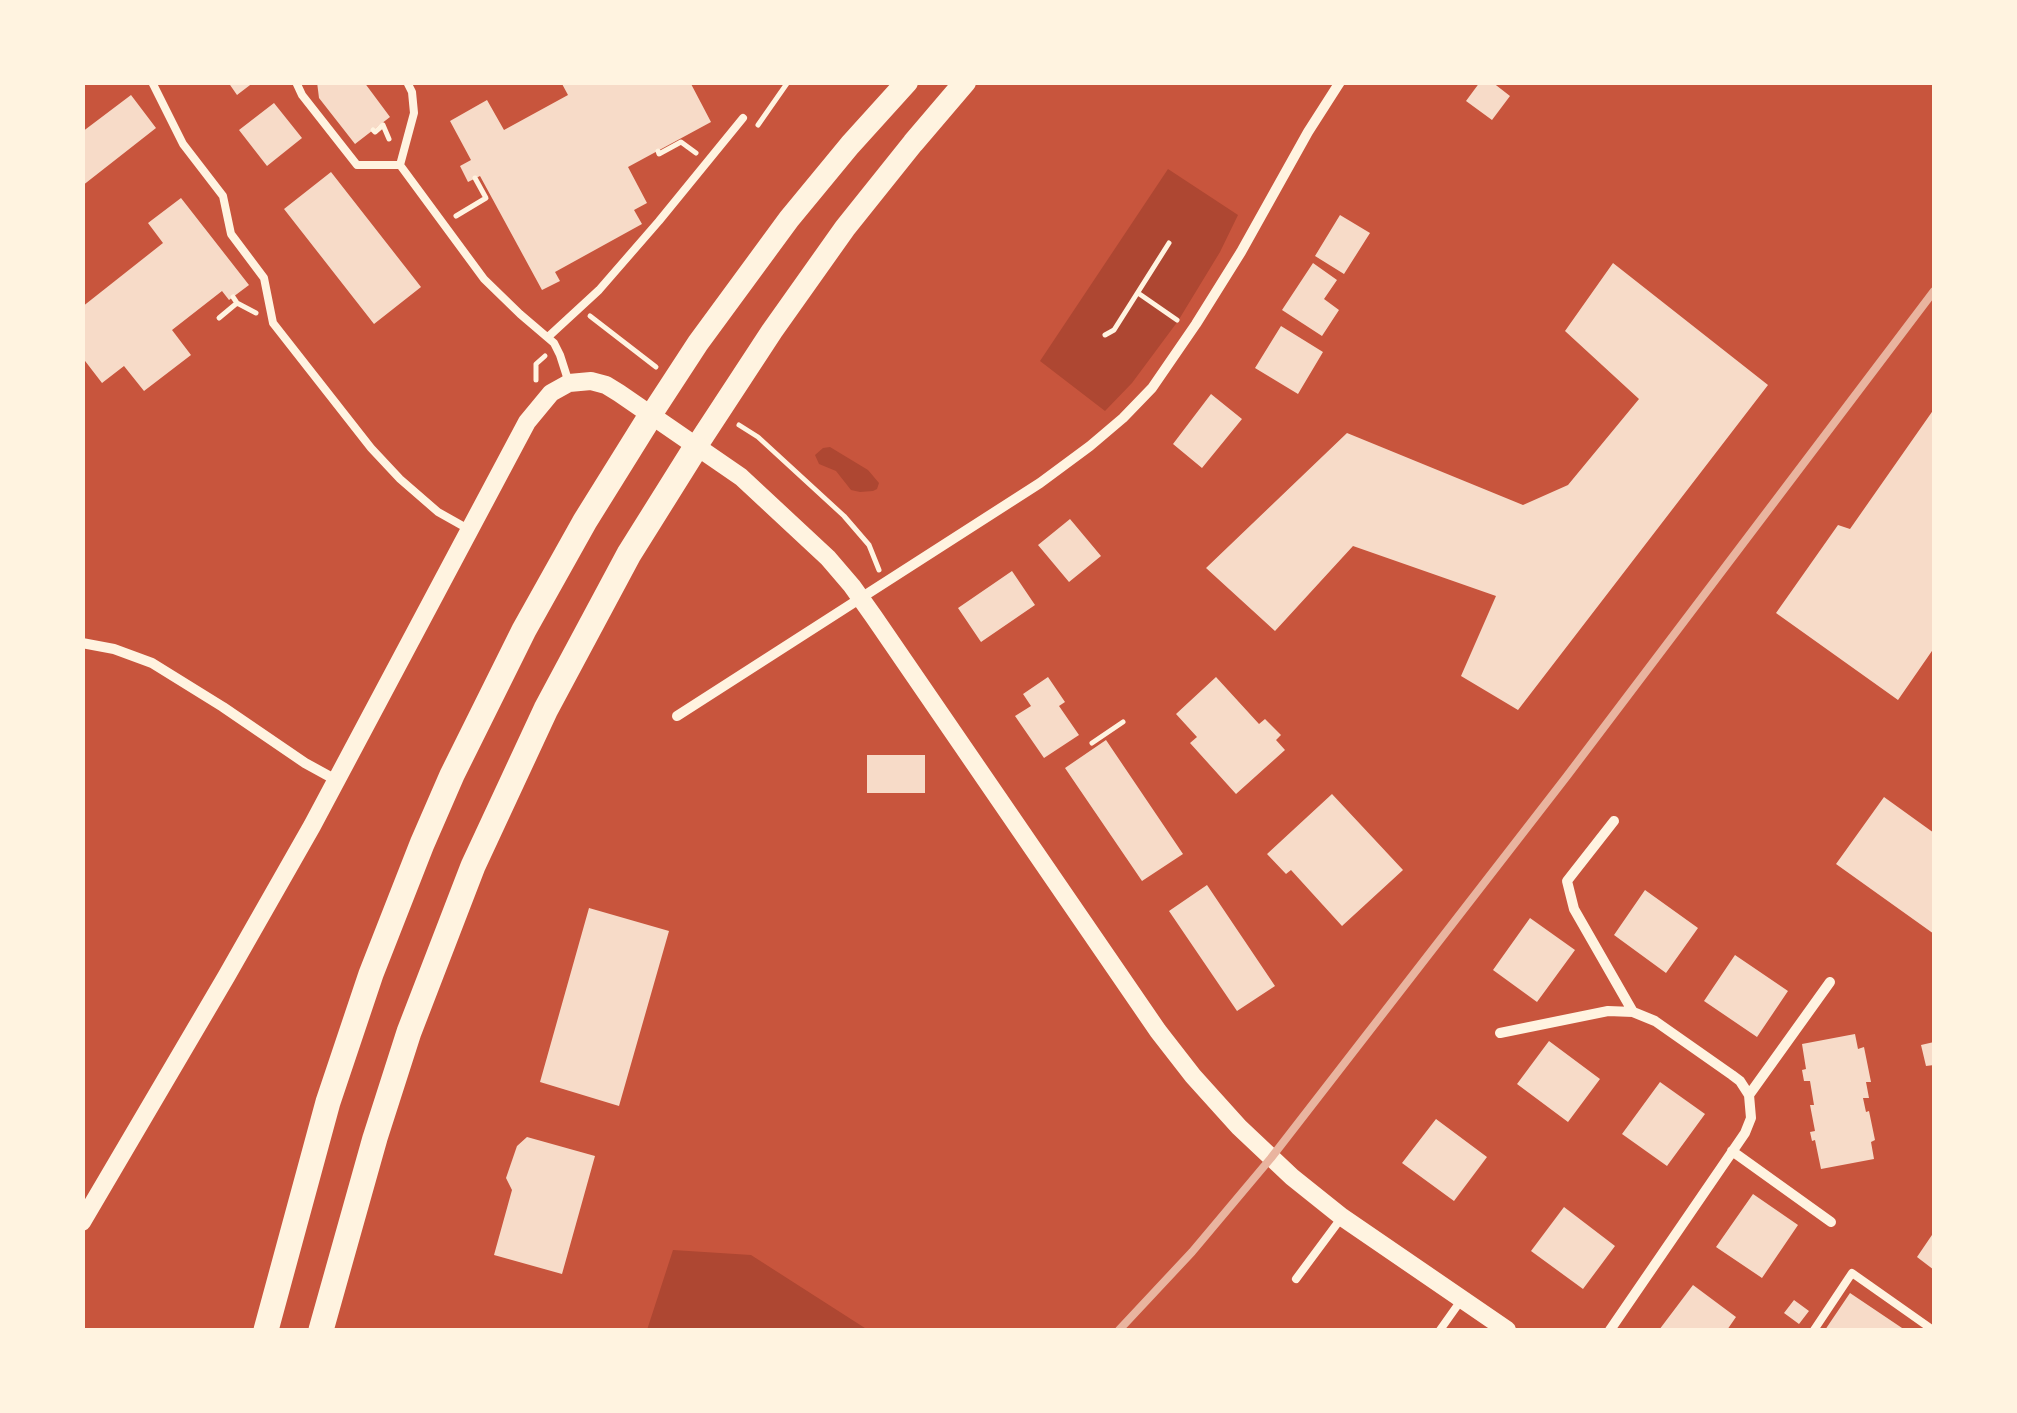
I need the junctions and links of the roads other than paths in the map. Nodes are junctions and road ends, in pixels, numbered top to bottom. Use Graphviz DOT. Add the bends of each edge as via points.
graph roads {
  1 [pos="152,82"];
  2 [pos="296,82"];
  3 [pos="407,82"];
  4 [pos="907,82"];
  5 [pos="966,82"];
  6 [pos="1340,82"];
  7 [pos="743,118"];
  8 [pos="400,165"];
  9 [pos="548,336"];
  10 [pos="569,383"];
  11 [pos="652,415"];
  12 [pos="696,447"];
  13 [pos="470,530"];
  14 [pos="860,597"];
  15 [pos="82,644"];
  16 [pos="676,716"];
  17 [pos="336,780"];
  18 [pos="1614,821"];
  19 [pos="1830,982"];
  20 [pos="1633,1012"];
  21 [pos="1500,1034"];
  22 [pos="1749,1094"];
  23 [pos="1732,1151"];
  24 [pos="1342,1217"];
  25 [pos="82,1222"];
  26 [pos="1831,1222"];
  27 [pos="1296,1279"];
  28 [pos="1462,1299"];
  29 [pos="269,1320"];
  30 [pos="324,1321"];
  31 [pos="1440,1330"];
  32 [pos="1507,1330"];
  33 [pos="1610,1330"];
  34 [pos="1814,1330"];
  35 [pos="1933,1330"];
  1 -- 13 [label="lane" via="183,144 223,196 231,234 264,278 273,323 371,448 438,512"];
  2 -- 8 [label="lane" via="357,165"];
  3 -- 8 [label="lane" via="414,112"];
  4 -- 11 [label="main road" via="789,220"];
  5 -- 12 [label="main road" via="845,228"];
  6 -- 14 [label="street" via="1205,310 1137,404 1040,483"];
  7 -- 9 [label="lane" via="599,290"];
  8 -- 9 [label="lane" via="484,279"];
  9 -- 10 [label="lane"];
  10 -- 11 [label="street" via="606,386"];
  10 -- 13 [label="street" via="545,398 527,422"];
  11 -- 12 [label="street"];
  11 -- 29 [label="highway" via="524,630 422,844 328,1102"];
  12 -- 14 [label="street" via="787,518"];
  12 -- 30 [label="highway" via="553,695 473,866 375,1138"];
  13 -- 17 [label="street"];
  14 -- 16 [label="street"];
  14 -- 24 [label="street" via="1175,1054 1292,1178"];
  15 -- 17 [label="street" via="152,663"];
  17 -- 25 [label="street"];
  18 -- 20 [label="street" via="1567,881 1574,909"];
  19 -- 22 [label="street"];
  20 -- 21 [label="street" via="1614,1010"];
  20 -- 22 [label="street" via="1732,1074"];
  22 -- 23 [label="street" via="1748,1126"];
  23 -- 26 [label="street"];
  23 -- 33 [label="street"];
  24 -- 27 [label="lane"];
  24 -- 28 [label="street"];
  28 -- 31 [label="lane"];
  28 -- 32 [label="street"];
  34 -- 35 [label="lane" via="1852,1274"];
}
